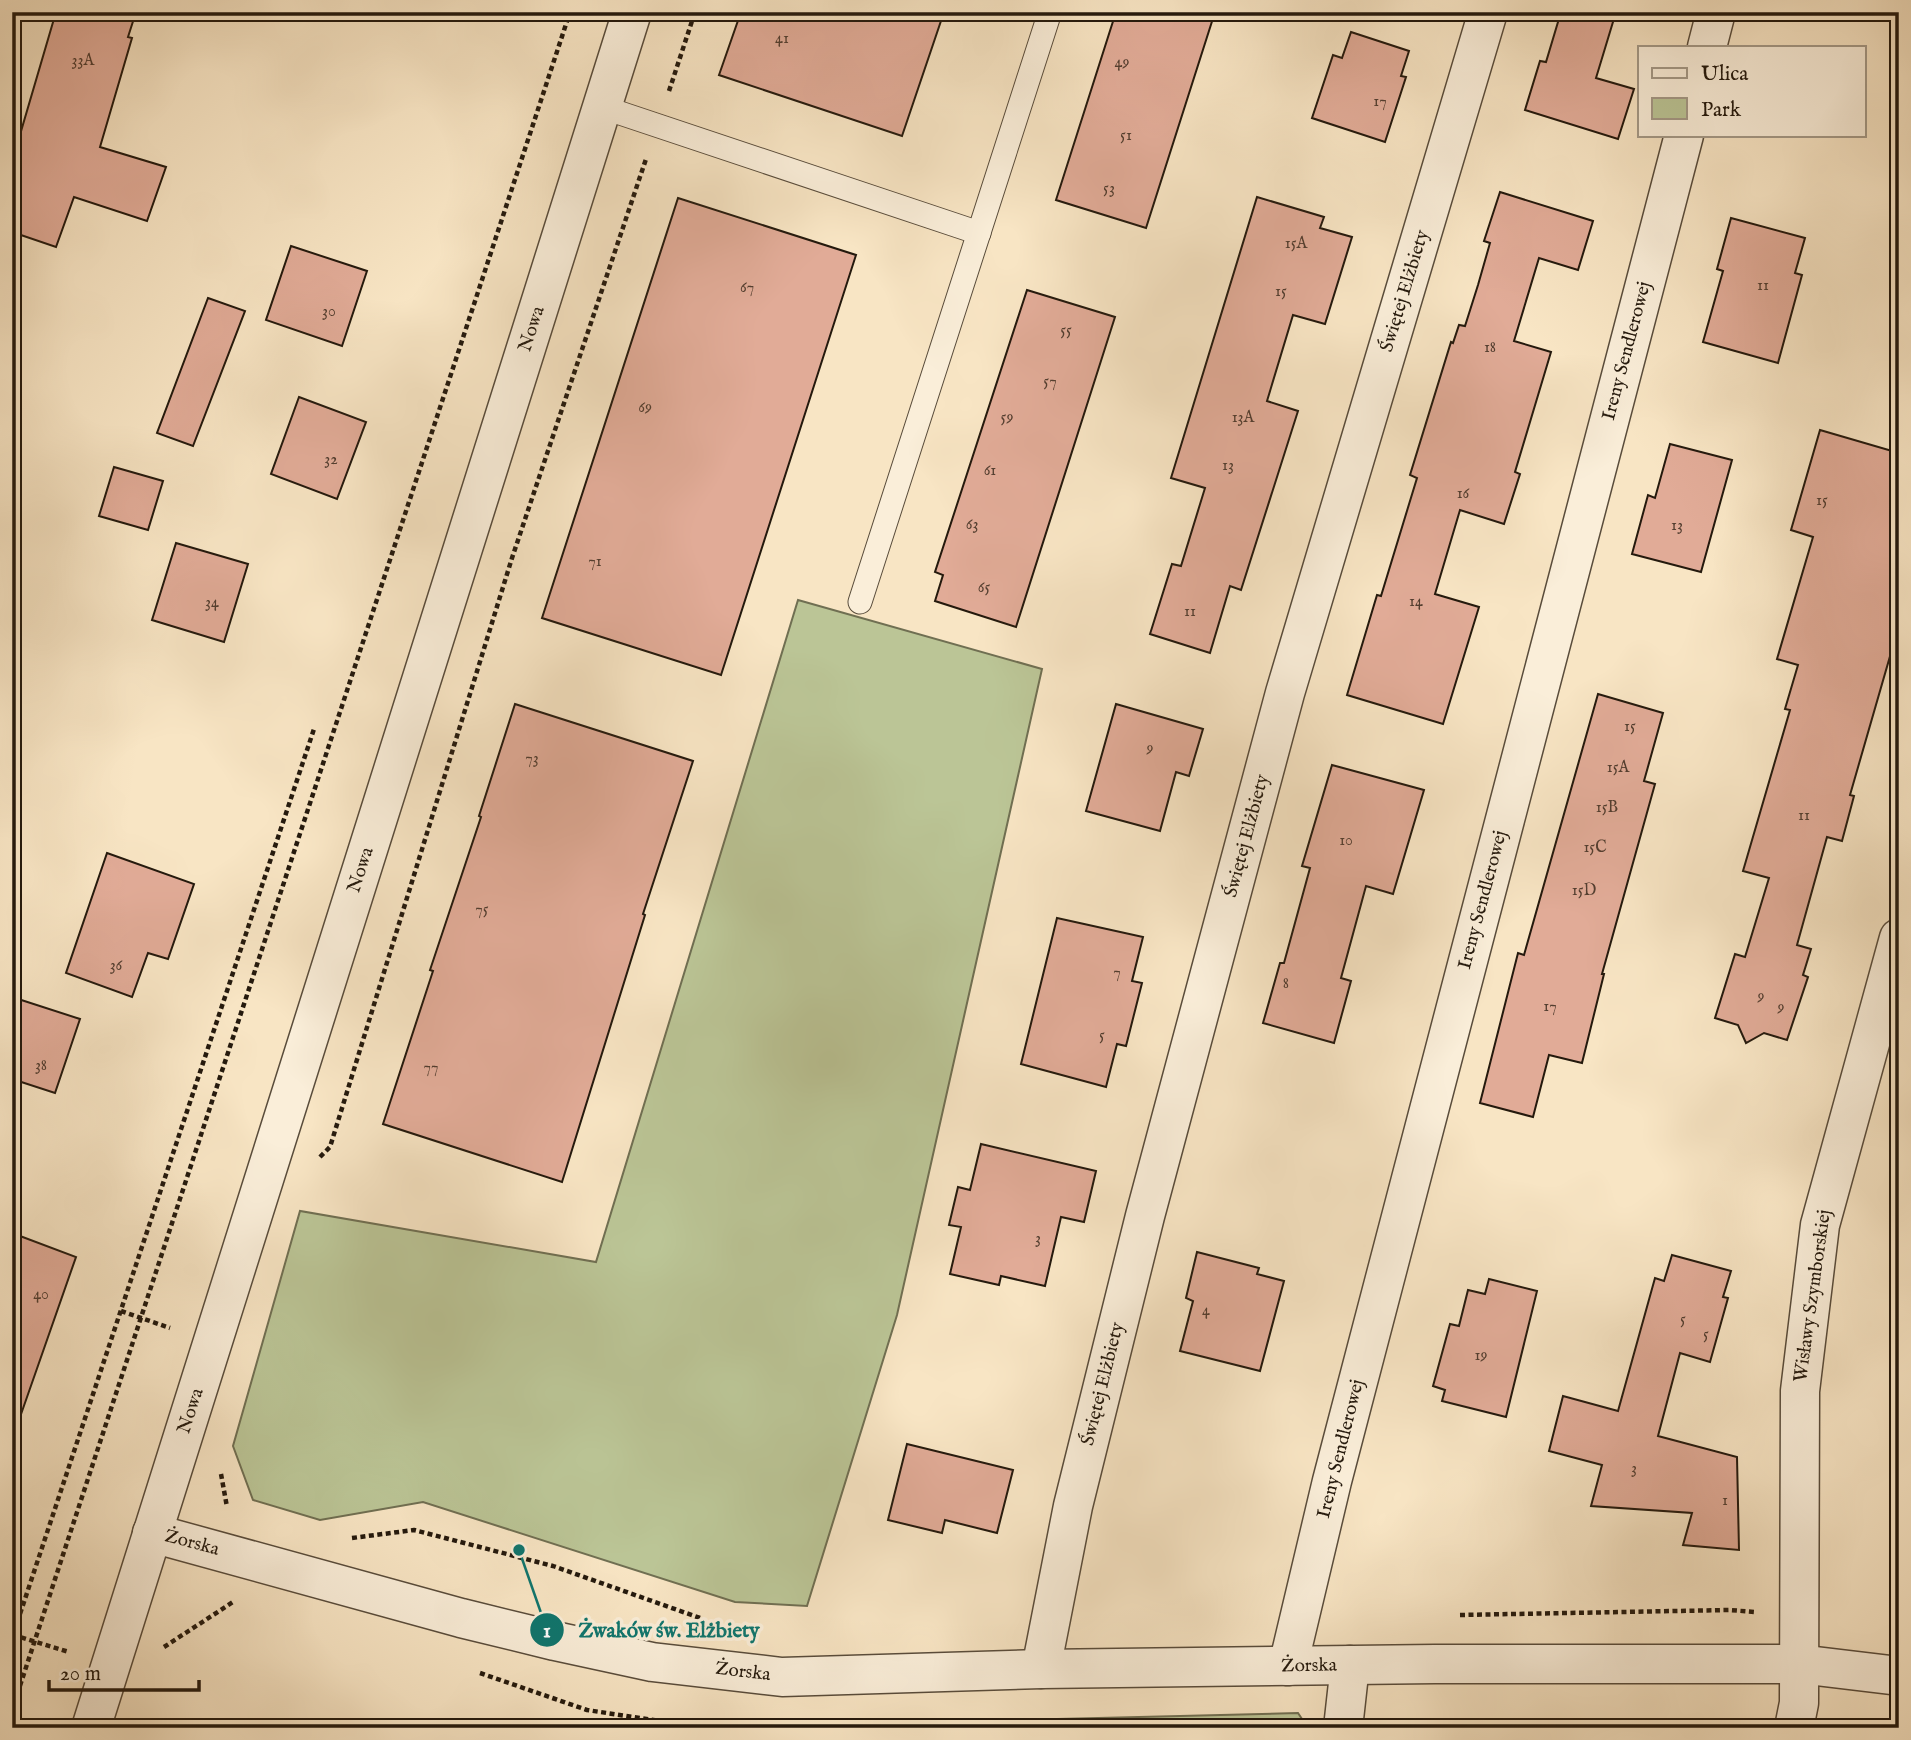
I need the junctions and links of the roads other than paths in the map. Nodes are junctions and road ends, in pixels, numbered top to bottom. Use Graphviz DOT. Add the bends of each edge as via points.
graph roads {
  1 [pos="632,12"];
  2 [pos="1050,12"];
  3 [pos="1488,12"];
  4 [pos="1716,12"];
  5 [pos="1707,46"];
  6 [pos="602,107"];
  7 [pos="1684,136"];
  8 [pos="979,233"];
  9 [pos="860,602"];
  10 [pos="1899,938"];
  11 [pos="152,1533"];
  12 [pos="1799,1664"];
  13 [pos="1350,1665"];
  14 [pos="1288,1666"];
  15 [pos="1041,1669"];
  16 [pos="1899,1676"];
  17 [pos="91,1728"];
  18 [pos="1343,1728"];
  19 [pos="1794,1728"];
  1 -- 6 [label="street, Nowa"];
  2 -- 8 [label="lane"];
  3 -- 15 [label="street, Świętej Elżbiety" via="1278,720 1138,1242 1073,1506"];
  4 -- 5 [label="street"];
  6 -- 8 [label="lane"];
  6 -- 11 [label="street, Nowa"];
  7 -- 14 [label="street, Ireny Sendlerowej"];
  8 -- 9 [label="lane"];
  10 -- 12 [label="street, Wisławy Szymborskiej" via="1820,1225 1800,1391"];
  11 -- 15 [label="street, Żorska" via="461,1618 652,1662 782,1677"];
  11 -- 17 [label="street, Nowa"];
  12 -- 13 [label="street, Żorska"];
  12 -- 16 [label="street, Żorska"];
  12 -- 19 [label="street"];
  13 -- 14 [label="street, Żorska"];
  13 -- 18 [label="street, Żorska"];
  14 -- 15 [label="street, Żorska"];
}
